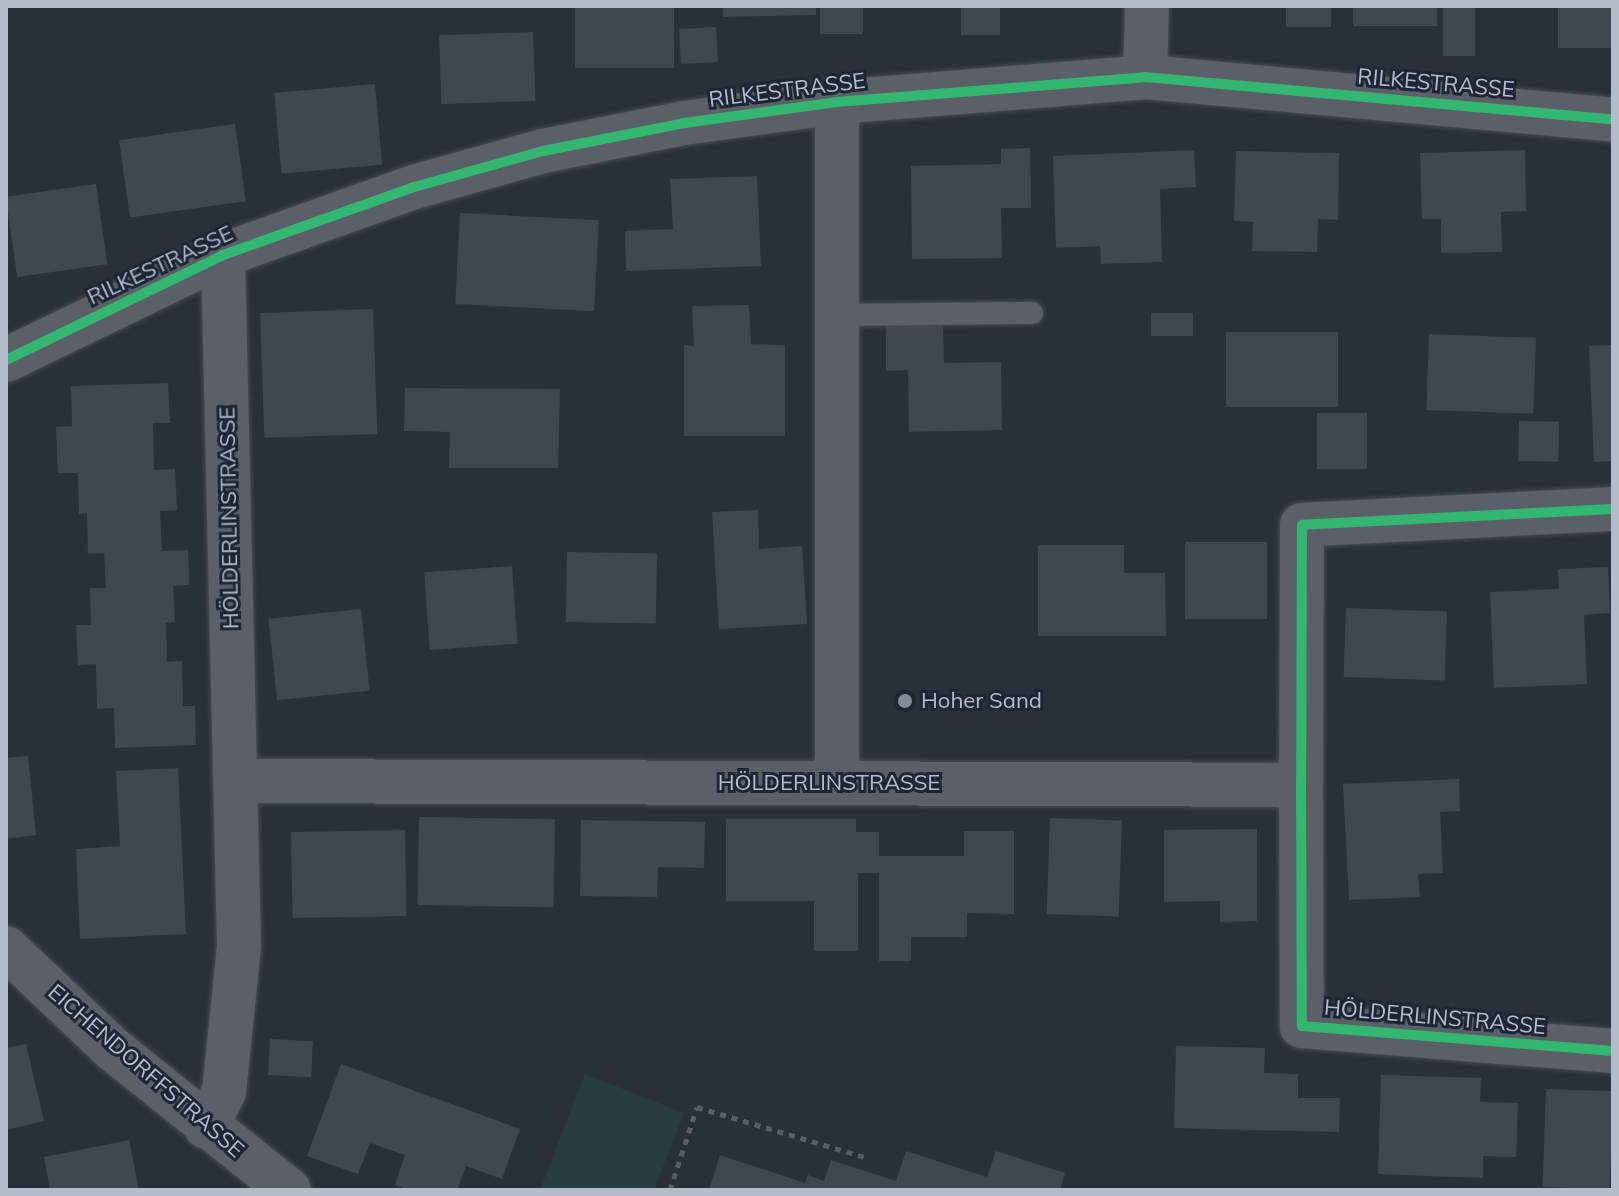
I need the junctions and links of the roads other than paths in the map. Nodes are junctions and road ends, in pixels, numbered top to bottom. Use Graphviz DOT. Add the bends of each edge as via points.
graph roads {
  1 [pos="1147,6"];
  2 [pos="1145,77"];
  3 [pos="837,102"];
  4 [pos="1613,120"];
  5 [pos="223,255"];
  6 [pos="1032,313"];
  7 [pos="840,315"];
  8 [pos="6,360"];
  9 [pos="1613,509"];
  10 [pos="235,781"];
  11 [pos="837,783"];
  12 [pos="1301,785"];
  13 [pos="6,948"];
  14 [pos="1613,1051"];
  15 [pos="206,1127"];
  16 [pos="289,1190"];
  1 -- 2 [label="street"];
  2 -- 3 [label="street, RILKESTRASSE"];
  2 -- 4 [label="street, RILKESTRASSE"];
  3 -- 5 [label="street, RILKESTRASSE" via="684,123 543,151 414,187"];
  3 -- 7 [label="street, RILKESTRASSE"];
  5 -- 8 [label="street, RILKESTRASSE"];
  5 -- 10 [label="street, HÖLDERLINSTRASSE"];
  6 -- 7 [label="lane"];
  7 -- 11 [label="street, RILKESTRASSE"];
  9 -- 12 [label="street" via="1302,525"];
  10 -- 11 [label="street, HÖLDERLINSTRASSE"];
  10 -- 15 [label="street, HÖLDERLINSTRASSE" via="239,946 224,1092"];
  11 -- 12 [label="street, HÖLDERLINSTRASSE"];
  12 -- 14 [label="street, HÖLDERLINSTRASSE" via="1302,1026"];
  13 -- 15 [label="street, EICHENDORFFSTRASSE"];
  15 -- 16 [label="street, EICHENDORFFSTRASSE"];
}
